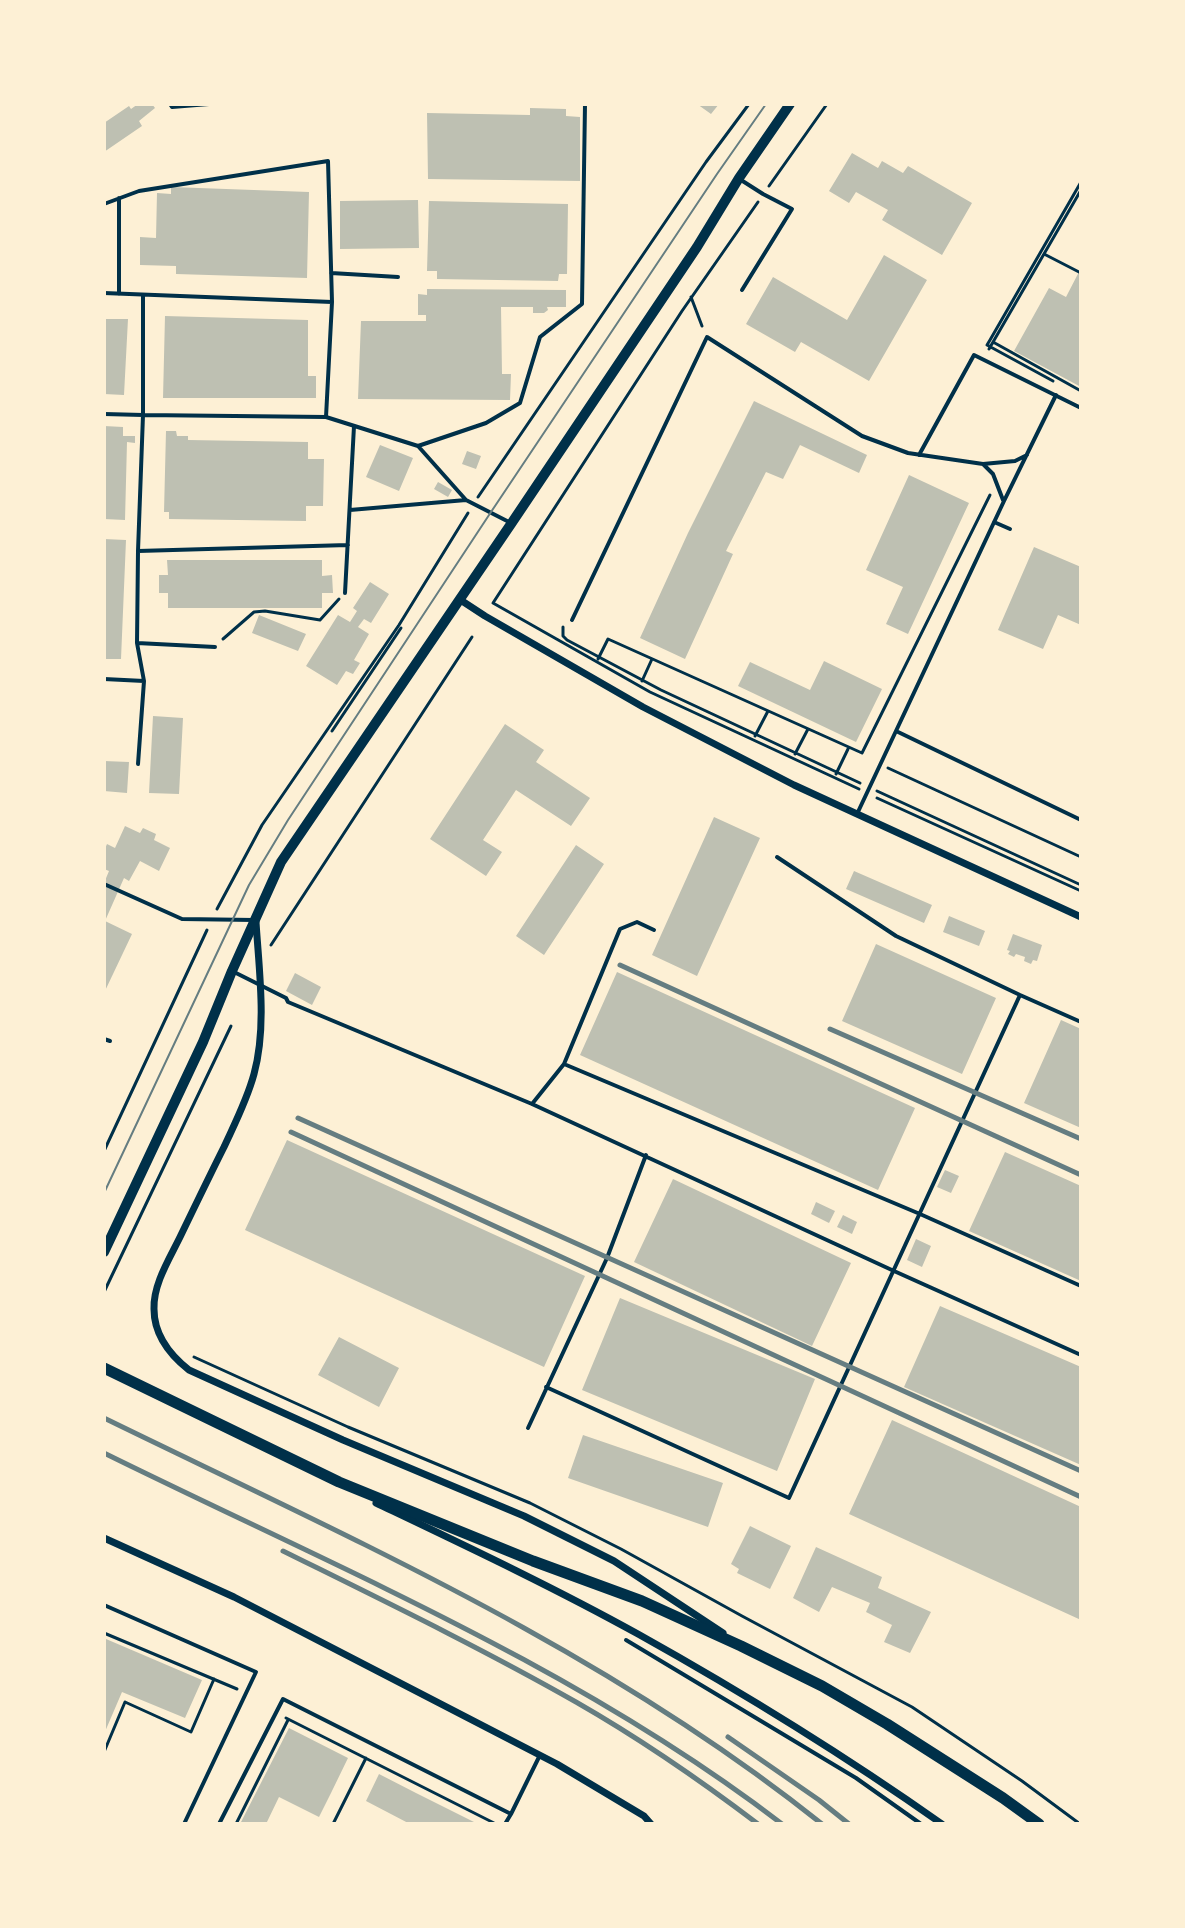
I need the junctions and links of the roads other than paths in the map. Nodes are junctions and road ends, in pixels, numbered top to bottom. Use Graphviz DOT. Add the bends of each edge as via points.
graph roads {
  1 [pos="170,104"];
  2 [pos="209,104"];
  3 [pos="585,104"];
  4 [pos="790,104"];
  5 [pos="739,178"];
  6 [pos="119,198"];
  7 [pos="104,204"];
  8 [pos="331,273"];
  9 [pos="398,277"];
  10 [pos="742,290"];
  11 [pos="104,293"];
  12 [pos="119,294"];
  13 [pos="143,295"];
  14 [pos="332,302"];
  15 [pos="1056,395"];
  16 [pos="1081,408"];
  17 [pos="104,414"];
  18 [pos="143,415"];
  19 [pos="326,417"];
  20 [pos="354,426"];
  21 [pos="418,446"];
  22 [pos="919,455"];
  23 [pos="1027,455"];
  24 [pos="983,464"];
  25 [pos="466,500"];
  26 [pos="1004,501"];
  27 [pos="350,510"];
  28 [pos="994,522"];
  29 [pos="511,524"];
  30 [pos="1010,529"];
  31 [pos="348,545"];
  32 [pos="138,551"];
  33 [pos="345,593"];
  34 [pos="459,599"];
  35 [pos="572,620"];
  36 [pos="137,643"];
  37 [pos="215,647"];
  38 [pos="104,679"];
  39 [pos="144,681"];
  40 [pos="896,731"];
  41 [pos="138,764"];
  42 [pos="857,814"];
  43 [pos="1081,820"];
  44 [pos="777,857"];
  45 [pos="104,884"];
  46 [pos="1081,917"];
  47 [pos="255,920"];
  48 [pos="654,930"];
  49 [pos="232,971"];
  50 [pos="260,984"];
  51 [pos="1020,995"];
  52 [pos="1081,1022"];
  53 [pos="564,1064"];
  54 [pos="532,1104"];
  55 [pos="646,1155"];
  56 [pos="920,1214"];
  57 [pos="104,1252"];
  58 [pos="894,1271"];
  59 [pos="1081,1286"];
  60 [pos="1081,1355"];
  61 [pos="104,1370"];
  62 [pos="546,1387"];
  63 [pos="528,1428"];
  64 [pos="104,1538"];
  65 [pos="104,1605"];
  66 [pos="626,1640"];
  67 [pos="741,1646"];
  68 [pos="540,1755"];
  69 [pos="511,1814"];
  70 [pos="184,1824"];
  71 [pos="219,1824"];
  72 [pos="505,1824"];
  73 [pos="651,1824"];
  74 [pos="921,1824"];
  75 [pos="942,1824"];
  76 [pos="1039,1824"];
  1 -- 2 [label="lane"];
  3 -- 21 [label="lane" via="582,304 540,337 520,403 486,423"];
  4 -- 5 [label="main road"];
  5 -- 10 [label="lane" via="792,209"];
  5 -- 29 [label="main road"];
  6 -- 7 [label="lane"];
  6 -- 8 [label="lane" via="328,161"];
  6 -- 12 [label="lane"];
  8 -- 9 [label="lane"];
  8 -- 14 [label="lane"];
  11 -- 12 [label="lane"];
  12 -- 13 [label="lane"];
  13 -- 14 [label="lane"];
  13 -- 18 [label="lane"];
  14 -- 19 [label="lane"];
  15 -- 16 [label="lane"];
  15 -- 22 [label="lane" via="974,355"];
  15 -- 23 [label="lane"];
  17 -- 18 [label="lane"];
  18 -- 19 [label="lane"];
  18 -- 32 [label="lane"];
  19 -- 20 [label="lane"];
  20 -- 21 [label="lane"];
  20 -- 27 [label="lane"];
  21 -- 25 [label="lane"];
  22 -- 24 [label="lane"];
  22 -- 35 [label="lane" via="862,436 707,337"];
  23 -- 24 [label="lane"];
  23 -- 26 [label="lane"];
  24 -- 26 [label="lane"];
  25 -- 27 [label="lane"];
  25 -- 29 [label="lane"];
  26 -- 28 [label="lane"];
  27 -- 31 [label="lane"];
  28 -- 30 [label="lane"];
  28 -- 40 [label="lane"];
  29 -- 34 [label="main road"];
  31 -- 32 [label="lane"];
  31 -- 33 [label="lane"];
  32 -- 36 [label="lane"];
  34 -- 42 [label="street" via="643,707"];
  34 -- 47 [label="main road" via="281,862"];
  36 -- 37 [label="lane"];
  36 -- 39 [label="lane"];
  38 -- 39 [label="lane"];
  39 -- 41 [label="lane"];
  40 -- 42 [label="lane"];
  40 -- 43 [label="lane"];
  42 -- 46 [label="street"];
  44 -- 51 [label="lane" via="896,936"];
  45 -- 47 [label="lane" via="182,919"];
  47 -- 49 [label="main road"];
  47 -- 50 [label="street"];
  48 -- 53 [label="lane" via="637,922 620,929"];
  49 -- 50 [label="lane"];
  49 -- 57 [label="main road"];
  50 -- 54 [label="lane" via="288,1002"];
  50 -- 67 [label="street" via="259,1054 249,1091 155,1296 157,1329 174,1358 189,1370 524,1516 614,1561"];
  51 -- 52 [label="lane"];
  51 -- 56 [label="lane"];
  53 -- 54 [label="lane"];
  53 -- 56 [label="lane"];
  54 -- 55 [label="lane"];
  55 -- 58 [label="lane"];
  55 -- 62 [label="lane" via="607,1258"];
  56 -- 58 [label="lane"];
  56 -- 59 [label="lane"];
  58 -- 60 [label="lane"];
  58 -- 62 [label="lane" via="789,1498"];
  61 -- 67 [label="main road" via="339,1482 642,1601"];
  61 -- 75 [label="street" via="635,1633 758,1703"];
  62 -- 63 [label="lane"];
  64 -- 68 [label="street" via="234,1597"];
  65 -- 70 [label="lane" via="256,1672"];
  66 -- 74 [label="lane" via="844,1770"];
  67 -- 76 [label="main road" via="887,1724"];
  68 -- 69 [label="lane"];
  68 -- 73 [label="street"];
  69 -- 71 [label="lane" via="283,1699"];
  69 -- 72 [label="lane"];
}
